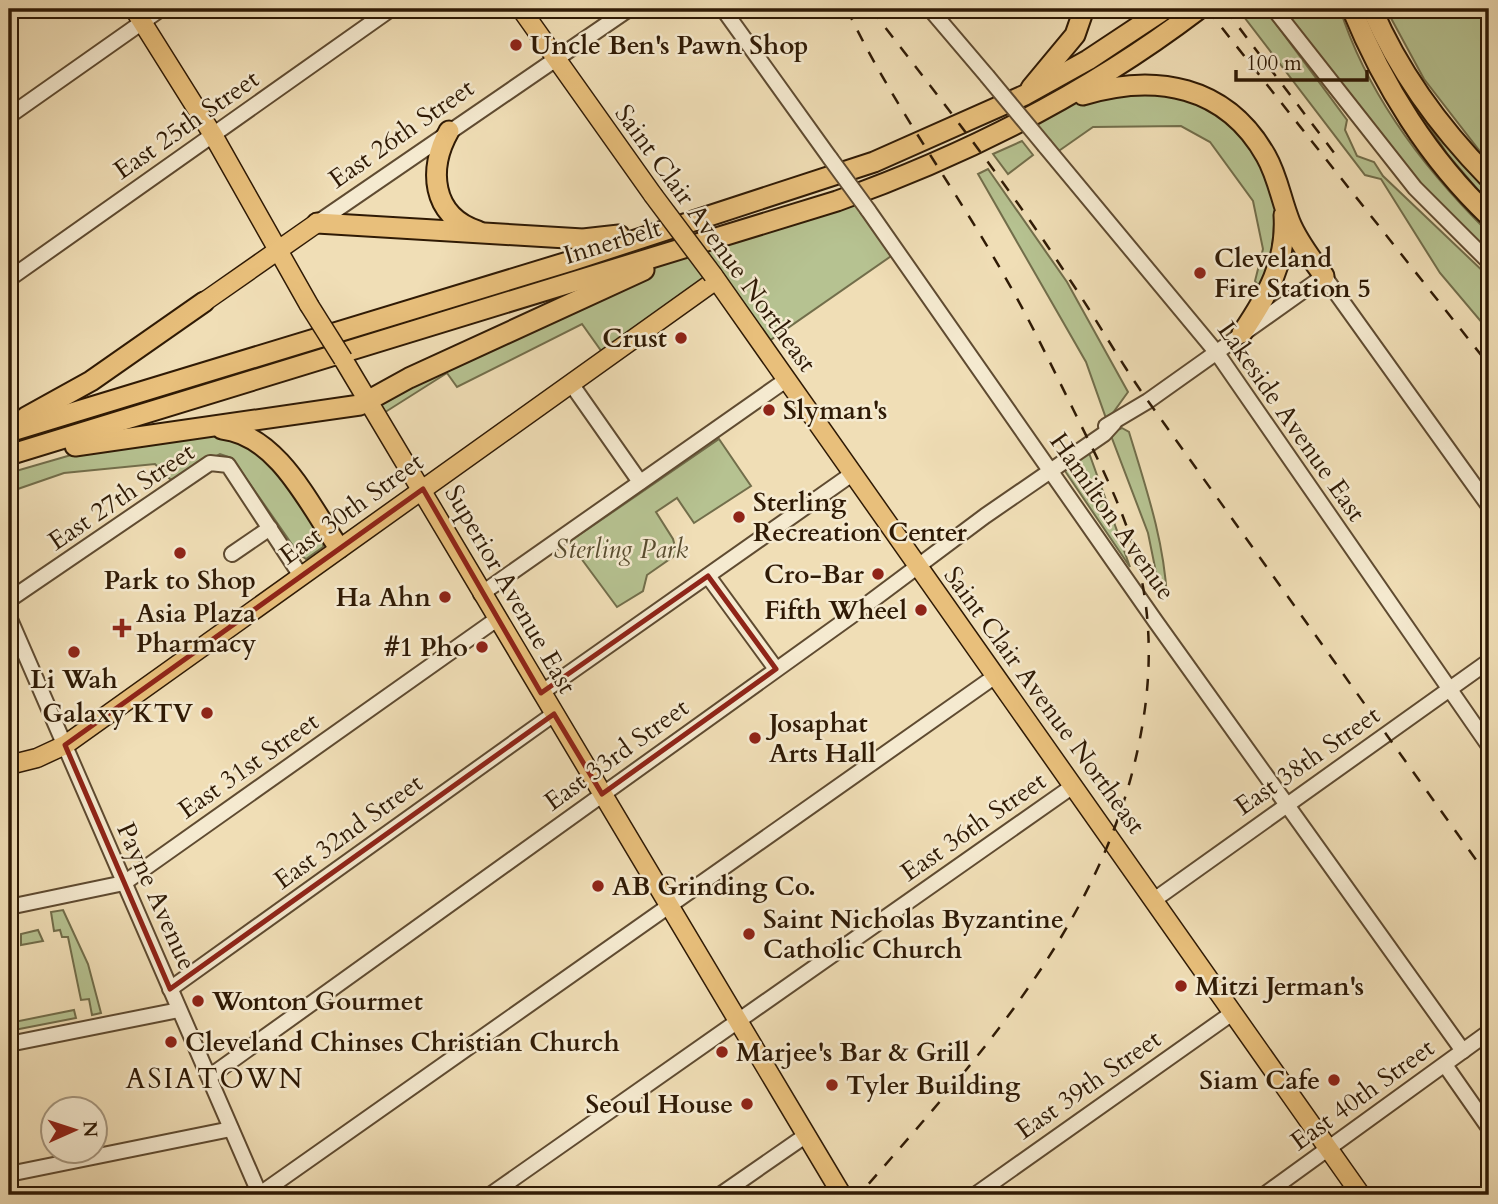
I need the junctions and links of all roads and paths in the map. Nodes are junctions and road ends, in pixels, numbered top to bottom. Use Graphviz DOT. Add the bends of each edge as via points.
graph roads {
  1 [pos="161,9"];
  2 [pos="391,9"];
  3 [pos="521,9"];
  4 [pos="629,9"];
  5 [pos="723,9"];
  6 [pos="930,9"];
  7 [pos="1084,9"];
  8 [pos="1165,9"];
  9 [pos="1199,9"];
  10 [pos="1352,9"];
  11 [pos="1372,9"];
  12 [pos="1274,10"];
  13 [pos="138,16"];
  14 [pos="556,58"];
  15 [pos="1025,95"];
  16 [pos="1048,106"];
  17 [pos="9,116"];
  18 [pos="449,131"];
  19 [pos="213,135"];
  20 [pos="1489,178"];
  21 [pos="1283,204"];
  22 [pos="1489,216"];
  23 [pos="689,221"];
  24 [pos="317,223"];
  25 [pos="489,234"];
  26 [pos="719,237"];
  27 [pos="277,253"];
  28 [pos="1489,262"];
  29 [pos="1324,276"];
  30 [pos="714,278"];
  31 [pos="9,279"];
  32 [pos="204,302"];
  33 [pos="1242,334"];
  34 [pos="1217,353"];
  35 [pos="786,380"];
  36 [pos="572,386"];
  37 [pos="369,401"];
  38 [pos="9,424"];
  39 [pos="210,427"];
  40 [pos="9,432"];
  41 [pos="9,458"];
  42 [pos="1051,469"];
  43 [pos="852,474"];
  44 [pos="640,482"];
  45 [pos="423,489"];
  46 [pos="1489,506"];
  47 [pos="270,528"];
  48 [pos="340,548"];
  49 [pos="232,554"];
  50 [pos="918,568"];
  51 [pos="301,576"];
  52 [pos="708,576"];
  53 [pos="481,594"];
  54 [pos="9,600"];
  55 [pos="9,617"];
  56 [pos="497,619"];
  57 [pos="1489,661"];
  58 [pos="776,669"];
  59 [pos="993,677"];
  60 [pos="1450,690"];
  61 [pos="541,693"];
  62 [pos="554,714"];
  63 [pos="65,745"];
  64 [pos="1489,746"];
  65 [pos="9,765"];
  66 [pos="1073,786"];
  67 [pos="601,794"];
  68 [pos="1288,804"];
  69 [pos="124,883"];
  70 [pos="1154,900"];
  71 [pos="669,905"];
  72 [pos="9,907"];
  73 [pos="170,989"];
  74 [pos="179,1010"];
  75 [pos="1231,1014"];
  76 [pos="738,1019"];
  77 [pos="1489,1032"];
  78 [pos="9,1044"];
  79 [pos="1463,1051"];
  80 [pos="1445,1065"];
  81 [pos="209,1077"];
  82 [pos="1489,1128"];
  83 [pos="231,1129"];
  84 [pos="805,1136"];
  85 [pos="1328,1150"];
  86 [pos="9,1174"];
  87 [pos="260,1195"];
  88 [pos="490,1195"];
  89 [pos="720,1195"];
  90 [pos="842,1195"];
  91 [pos="975,1195"];
  92 [pos="1264,1195"];
  93 [pos="1360,1195"];
  1 -- 13 [label="street"];
  2 -- 19 [label="street, East 25th Street"];
  3 -- 14 [label="main road, Saint Clair Avenue Northeast"];
  4 -- 14 [label="street, East 26th Street"];
  5 -- 42 [label="street, Hamilton Avenue, bridge"];
  6 -- 34 [label="street, Lakeside Avenue East, bridge"];
  7 -- 15 [label="highway" via="1074,34"];
  8 -- 15 [label="highway, Innerbelt"];
  9 -- 16 [label="highway, Innerbelt"];
  10 -- 22 [label="highway" via="1408,117"];
  11 -- 20 [label="highway" via="1420,94"];
  12 -- 28 [label="street" via="1415,188"];
  13 -- 17 [label="street"];
  13 -- 19 [label="main road, Superior Avenue East"];
  14 -- 18 [label="street, East 26th Street"];
  14 -- 30 [label="main road, Saint Clair Avenue Northeast, bridge"];
  15 -- 23 [label="highway, Innerbelt" via="874,162"];
  16 -- 21 [label="highway" via="1133,83 1197,94 1230,114 1253,136 1271,166"];
  16 -- 26 [label="highway, Innerbelt" via="904,177"];
  18 -- 24 [label="street, East 26th Street"];
  18 -- 25 [label="highway" via="436,161 439,195 461,223"];
  19 -- 27 [label="main road, Superior Avenue East"];
  19 -- 31 [label="street, East 25th Street"];
  21 -- 29 [label="highway" via="1297,236"];
  21 -- 33 [label="highway" via="1284,235 1277,271"];
  23 -- 25 [label="highway" via="594,239"];
  23 -- 40 [label="highway, Innerbelt"];
  24 -- 25 [label="highway"];
  24 -- 27 [label="main road, East 26th Street"];
  26 -- 37 [label="highway" via="421,372"];
  26 -- 41 [label="highway, Innerbelt"];
  27 -- 32 [label="main road, East 26th Street"];
  27 -- 37 [label="main road, Superior Avenue East, bridge"];
  29 -- 33 [label="street, East 33rd Street"];
  29 -- 46 [label="street"];
  30 -- 35 [label="main road, Saint Clair Avenue Northeast"];
  30 -- 36 [label="main road, East 30th Street"];
  32 -- 38 [label="highway" via="92,381"];
  33 -- 34 [label="street, East 33rd Street"];
  34 -- 42 [label="street, East 33rd Street" via="1082,441"];
  34 -- 60 [label="street, Lakeside Avenue East"];
  35 -- 43 [label="main road, Saint Clair Avenue Northeast"];
  35 -- 44 [label="street"];
  36 -- 44 [label="street"];
  36 -- 45 [label="main road, East 30th Street"];
  37 -- 39 [label="highway"];
  37 -- 45 [label="main road, Superior Avenue East"];
  39 -- 41 [label="highway"];
  39 -- 48 [label="highway" via="243,434 264,447"];
  42 -- 50 [label="street, East 33rd Street"];
  42 -- 68 [label="street, Hamilton Avenue"];
  43 -- 50 [label="main road, Saint Clair Avenue Northeast"];
  43 -- 52 [label="street"];
  44 -- 53 [label="street"];
  45 -- 48 [label="main road, East 30th Street"];
  45 -- 53 [label="main road, Superior Avenue East"];
  47 -- 49 [label="street"];
  47 -- 51 [label="street"];
  47 -- 54 [label="street, East 27th Street" via="228,465 210,463"];
  48 -- 51 [label="main road, East 30th Street"];
  50 -- 58 [label="street, East 33rd Street"];
  50 -- 59 [label="main road, Saint Clair Avenue Northeast"];
  51 -- 63 [label="main road, East 30th Street"];
  52 -- 58 [label="street"];
  52 -- 61 [label="street"];
  53 -- 56 [label="main road, Superior Avenue East"];
  55 -- 63 [label="street, Payne Avenue"];
  56 -- 61 [label="main road, Superior Avenue East"];
  56 -- 69 [label="street, East 31st Street"];
  57 -- 60 [label="street, East 38th Street"];
  58 -- 67 [label="street, East 33rd Street"];
  59 -- 66 [label="main road, Saint Clair Avenue Northeast"];
  59 -- 71 [label="street"];
  60 -- 64 [label="street, Lakeside Avenue East"];
  60 -- 68 [label="street, East 38th Street"];
  61 -- 62 [label="main road, Superior Avenue East"];
  62 -- 67 [label="main road, Superior Avenue East"];
  62 -- 73 [label="street, East 32nd Street"];
  63 -- 65 [label="main road, East 30th Street"];
  63 -- 69 [label="street, Payne Avenue"];
  66 -- 70 [label="main road, Saint Clair Avenue Northeast"];
  66 -- 76 [label="street, East 36th Street"];
  67 -- 71 [label="main road, Superior Avenue East"];
  67 -- 81 [label="street, East 33rd Street"];
  68 -- 70 [label="street, East 38th Street"];
  68 -- 79 [label="street, Hamilton Avenue"];
  69 -- 72 [label="street, East 31st Street"];
  69 -- 73 [label="street, Payne Avenue"];
  70 -- 75 [label="main road, Saint Clair Avenue Northeast"];
  71 -- 76 [label="main road, Superior Avenue East"];
  71 -- 87 [label="street"];
  73 -- 74 [label="street, Payne Avenue"];
  74 -- 78 [label="street"];
  74 -- 81 [label="street, Payne Avenue"];
  75 -- 85 [label="main road, Saint Clair Avenue Northeast"];
  75 -- 91 [label="street, East 39th Street"];
  76 -- 84 [label="main road, Superior Avenue East"];
  76 -- 88 [label="street, East 36th Street"];
  77 -- 79 [label="street, East 40th Street"];
  79 -- 80 [label="street, East 40th Street"];
  80 -- 82 [label="street"];
  80 -- 85 [label="street, East 40th Street"];
  81 -- 83 [label="street, Payne Avenue"];
  83 -- 86 [label="street"];
  83 -- 87 [label="street, Payne Avenue"];
  84 -- 89 [label="street"];
  84 -- 90 [label="main road, Superior Avenue East"];
  85 -- 92 [label="street, East 40th Street"];
  85 -- 93 [label="main road, Saint Clair Avenue Northeast"];
}
